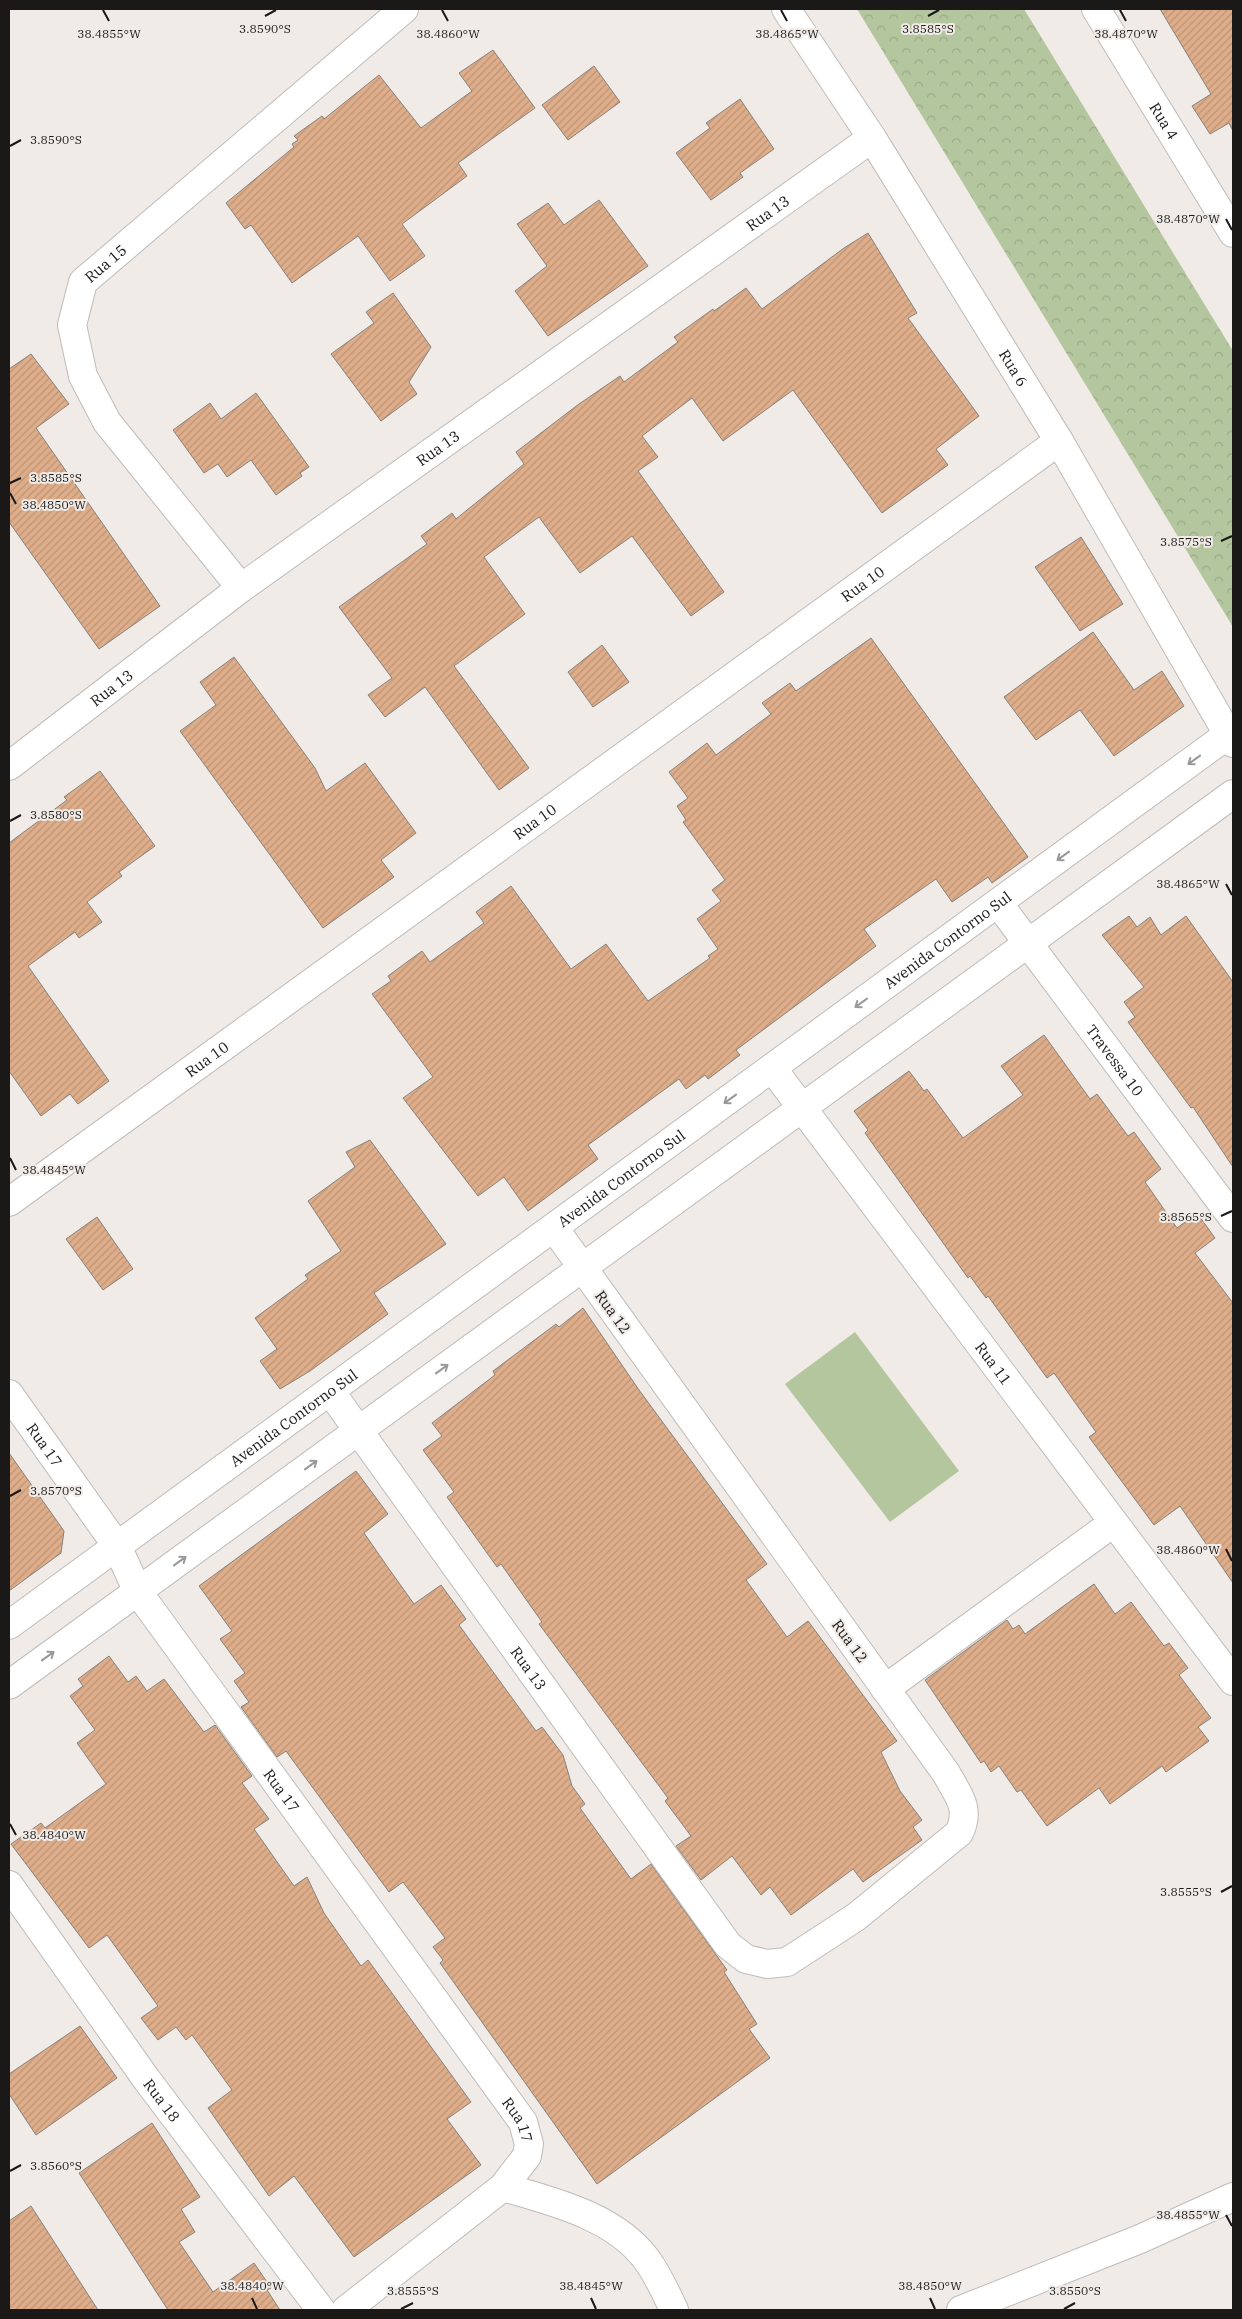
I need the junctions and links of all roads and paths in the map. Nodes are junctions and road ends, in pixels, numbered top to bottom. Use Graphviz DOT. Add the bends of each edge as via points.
graph roads {
  1 [pos="404,9"];
  2 [pos="786,9"];
  3 [pos="1096,9"];
  4 [pos="872,138"];
  5 [pos="1233,233"];
  6 [pos="1059,442"];
  7 [pos="241,588"];
  8 [pos="1231,736"];
  9 [pos="9,766"];
  10 [pos="1233,794"];
  11 [pos="998,903"];
  12 [pos="1028,945"];
  13 [pos="772,1068"];
  14 [pos="801,1108"];
  15 [pos="9,1202"];
  16 [pos="1233,1218"];
  17 [pos="554,1228"];
  18 [pos="581,1267"];
  19 [pos="330,1392"];
  20 [pos="11,1401"];
  21 [pos="359,1430"];
  22 [pos="1113,1523"];
  23 [pos="117,1546"];
  24 [pos="138,1592"];
  25 [pos="9,1625"];
  26 [pos="1224,1653"];
  27 [pos="1233,1681"];
  28 [pos="9,1685"];
  29 [pos="885,1689"];
  30 [pos="9,1885"];
  31 [pos="728,1945"];
  32 [pos="503,2186"];
  33 [pos="1233,2197"];
  34 [pos="321,2310"];
  35 [pos="346,2310"];
  36 [pos="674,2310"];
  37 [pos="961,2310"];
  1 -- 7 [label="street, Rua 15" via="83,282 72,325 83,376 108,422"];
  2 -- 4 [label="street, Rua 6"];
  3 -- 5 [label="street, Rua 4"];
  4 -- 6 [label="street, Rua 6"];
  4 -- 7 [label="street, Rua 13"];
  6 -- 8 [label="street, Rua 6"];
  6 -- 15 [label="street, Rua 10"];
  7 -- 9 [label="street, Rua 13"];
  8 -- 11 [label="street, Avenida Contorno Sul, one-way"];
  10 -- 12 [label="street"];
  11 -- 12 [label="street, Travessa 10"];
  11 -- 13 [label="street, Avenida Contorno Sul, one-way"];
  12 -- 14 [label="street"];
  12 -- 16 [label="street, Travessa 10"];
  13 -- 14 [label="street, Rua 11"];
  13 -- 17 [label="street, Avenida Contorno Sul, one-way"];
  14 -- 18 [label="street"];
  14 -- 22 [label="street, Rua 11"];
  17 -- 18 [label="street, Rua 12"];
  17 -- 19 [label="street, Avenida Contorno Sul"];
  21 -- 18 [label="street, one-way"];
  18 -- 29 [label="street, Rua 12"];
  19 -- 21 [label="street, Rua 13"];
  19 -- 23 [label="street, Avenida Contorno Sul"];
  20 -- 23 [label="street, Rua 17"];
  24 -- 21 [label="street, one-way"];
  21 -- 31 [label="street, Rua 13"];
  22 -- 26 [label="street, Rua 11"];
  22 -- 29 [label="street"];
  23 -- 24 [label="street, Rua 17"];
  23 -- 25 [label="street, Avenida Contorno Sul"];
  28 -- 24 [label="street, one-way"];
  24 -- 32 [label="street, Rua 17" via="522,2122 529,2144 526,2156"];
  26 -- 27 [label="street, Rua 11"];
  29 -- 31 [label="street, Rua 12" via="961,1799 965,1811 959,1833 856,1917 787,1962 767,1964 746,1959"];
  30 -- 34 [label="street, Rua 18" via="147,2080"];
  32 -- 35 [label="street, Rua 17"];
  32 -- 36 [label="street" via="586,2214 628,2241 646,2259"];
  33 -- 37 [label="street" via="1140,2239"];
}
